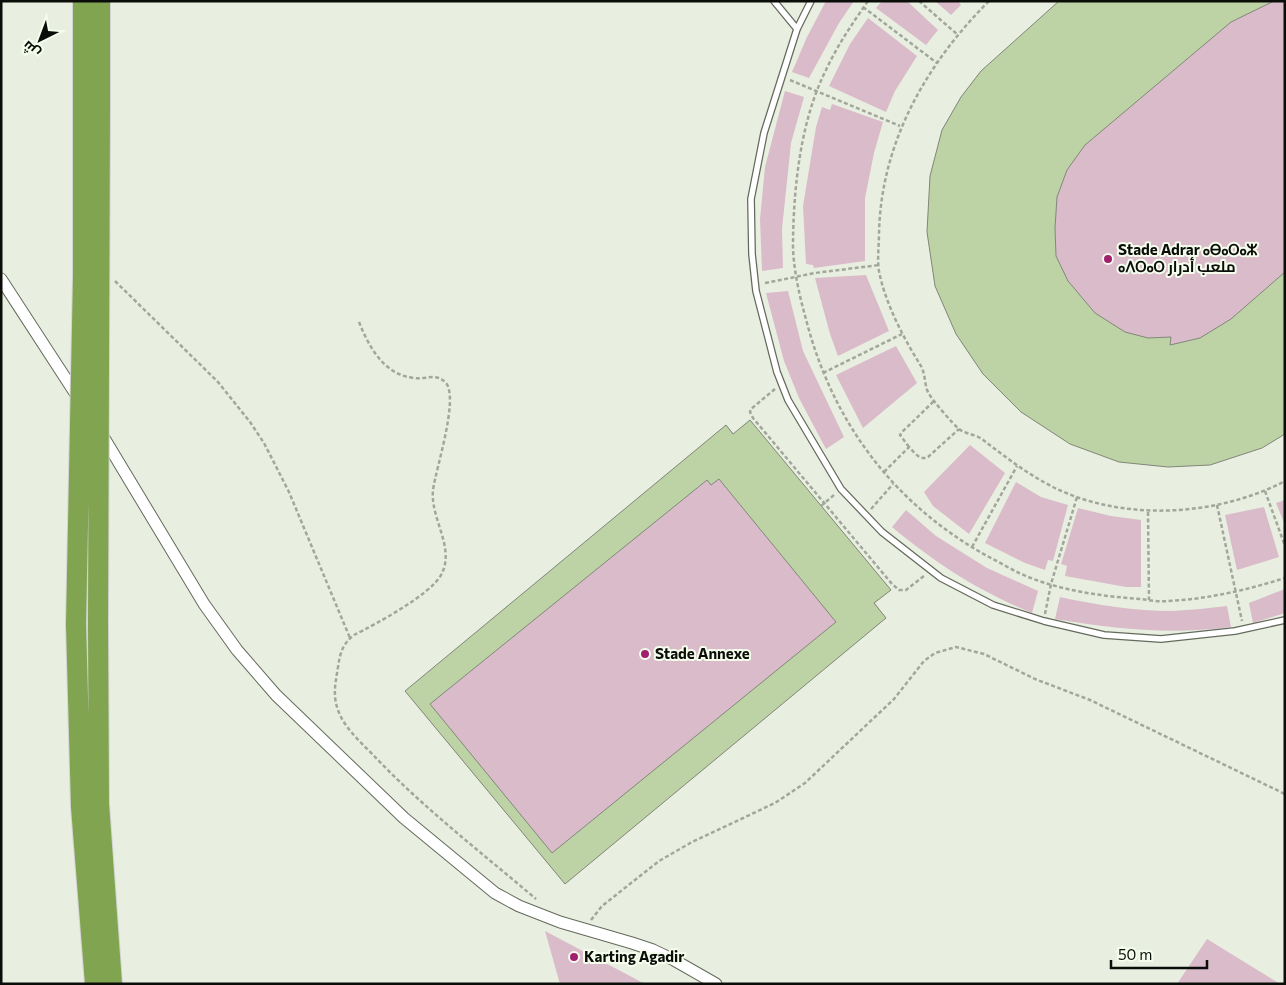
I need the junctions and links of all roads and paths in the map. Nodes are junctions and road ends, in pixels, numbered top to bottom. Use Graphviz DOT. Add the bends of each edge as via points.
graph roads {
  1 [pos="83,1"];
  2 [pos="100,1"];
  3 [pos="774,1"];
  4 [pos="868,1"];
  5 [pos="919,1"];
  6 [pos="989,1"];
  7 [pos="810,2"];
  8 [pos="863,7"];
  9 [pos="797,29"];
  10 [pos="958,35"];
  11 [pos="937,63"];
  12 [pos="782,77"];
  13 [pos="818,91"];
  14 [pos="91,105"];
  15 [pos="901,126"];
  16 [pos="879,265"];
  17 [pos="110,276"];
  18 [pos="796,276"];
  19 [pos="1,279"];
  20 [pos="756,285"];
  21 [pos="359,322"];
  22 [pos="902,334"];
  23 [pos="823,373"];
  24 [pos="781,384"];
  25 [pos="935,401"];
  26 [pos="959,429"];
  27 [pos="909,447"];
  28 [pos="1017,466"];
  29 [pos="884,472"];
  30 [pos="1285,480"];
  31 [pos="893,484"];
  32 [pos="841,489"];
  33 [pos="1264,491"];
  34 [pos="1077,497"];
  35 [pos="823,505"];
  36 [pos="1217,505"];
  37 [pos="1148,511"];
  38 [pos="866,516"];
  39 [pos="1285,546"];
  40 [pos="972,547"];
  41 [pos="931,571"];
  42 [pos="1285,578"];
  43 [pos="1051,584"];
  44 [pos="1236,592"];
  45 [pos="1149,600"];
  46 [pos="1285,620"];
  47 [pos="1044,621"];
  48 [pos="1244,629"];
  49 [pos="350,638"];
  50 [pos="1285,794"];
  51 [pos="538,901"];
  52 [pos="583,928"];
  53 [pos="95,984"];
  54 [pos="112,984"];
  55 [pos="716,984"];
  1 -- 14 [label="highway"];
  2 -- 14 [label="highway"];
  3 -- 9 [label="lane"];
  4 -- 8 [label="path"];
  5 -- 10 [label="path"];
  6 -- 10 [label="path"];
  7 -- 9 [label="lane"];
  8 -- 11 [label="path"];
  8 -- 13 [label="path" via="824,73"];
  9 -- 12 [label="lane"];
  10 -- 11 [label="path"];
  11 -- 15 [label="path"];
  12 -- 13 [label="path"];
  12 -- 20 [label="lane" via="764,133 751,199"];
  13 -- 15 [label="path"];
  13 -- 18 [label="path" via="800,152 794,203"];
  14 -- 53 [label="highway, bridge" via="83,276 76,624 81,808"];
  14 -- 54 [label="highway, bridge" via="99,804"];
  15 -- 16 [label="path" via="882,196"];
  16 -- 18 [label="path"];
  16 -- 22 [label="path"];
  17 -- 49 [label="path" via="218,382 259,436 289,492"];
  18 -- 20 [label="path"];
  18 -- 23 [label="path"];
  19 -- 52 [label="street" via="119,460 204,604 256,674 404,818 495,893 539,914"];
  20 -- 24 [label="lane"];
  21 -- 49 [label="path" via="370,346 390,370 415,378 434,376 445,382 450,391 450,408 433,499 446,562 440,577 425,593"];
  22 -- 23 [label="path"];
  22 -- 25 [label="path" via="924,371 927,391"];
  23 -- 29 [label="path" via="868,453"];
  24 -- 32 [label="lane" via="802,426"];
  24 -- 35 [label="path" via="752,406 750,412"];
  25 -- 26 [label="path"];
  25 -- 27 [label="path" via="900,435"];
  26 -- 27 [label="path" via="924,459"];
  26 -- 28 [label="path" via="978,436"];
  27 -- 29 [label="path"];
  28 -- 34 [label="path" via="1052,487"];
  28 -- 40 [label="path"];
  29 -- 31 [label="path"];
  30 -- 33 [label="path"];
  31 -- 38 [label="path"];
  31 -- 40 [label="path" via="909,500"];
  32 -- 35 [label="path"];
  32 -- 38 [label="lane"];
  33 -- 36 [label="path"];
  33 -- 39 [label="path"];
  34 -- 37 [label="path"];
  34 -- 43 [label="path"];
  35 -- 41 [label="path" via="899,590 906,590"];
  36 -- 37 [label="path"];
  36 -- 44 [label="path"];
  37 -- 45 [label="path"];
  38 -- 41 [label="lane"];
  40 -- 43 [label="path" via="1020,573"];
  41 -- 47 [label="lane" via="993,605"];
  42 -- 44 [label="path"];
  43 -- 45 [label="path" via="1071,590"];
  43 -- 47 [label="path"];
  44 -- 45 [label="path" via="1166,602"];
  44 -- 48 [label="path"];
  46 -- 48 [label="lane"];
  47 -- 48 [label="lane" via="1104,635 1161,639"];
  49 -- 51 [label="path" via="339,656 334,697 341,717 355,736 416,798"];
  50 -- 52 [label="path" via="1090,700 1028,676 984,654 956,647 935,653 924,661 894,699 805,783 775,803 659,861 602,906"];
  52 -- 55 [label="street" via="653,950"];
}
